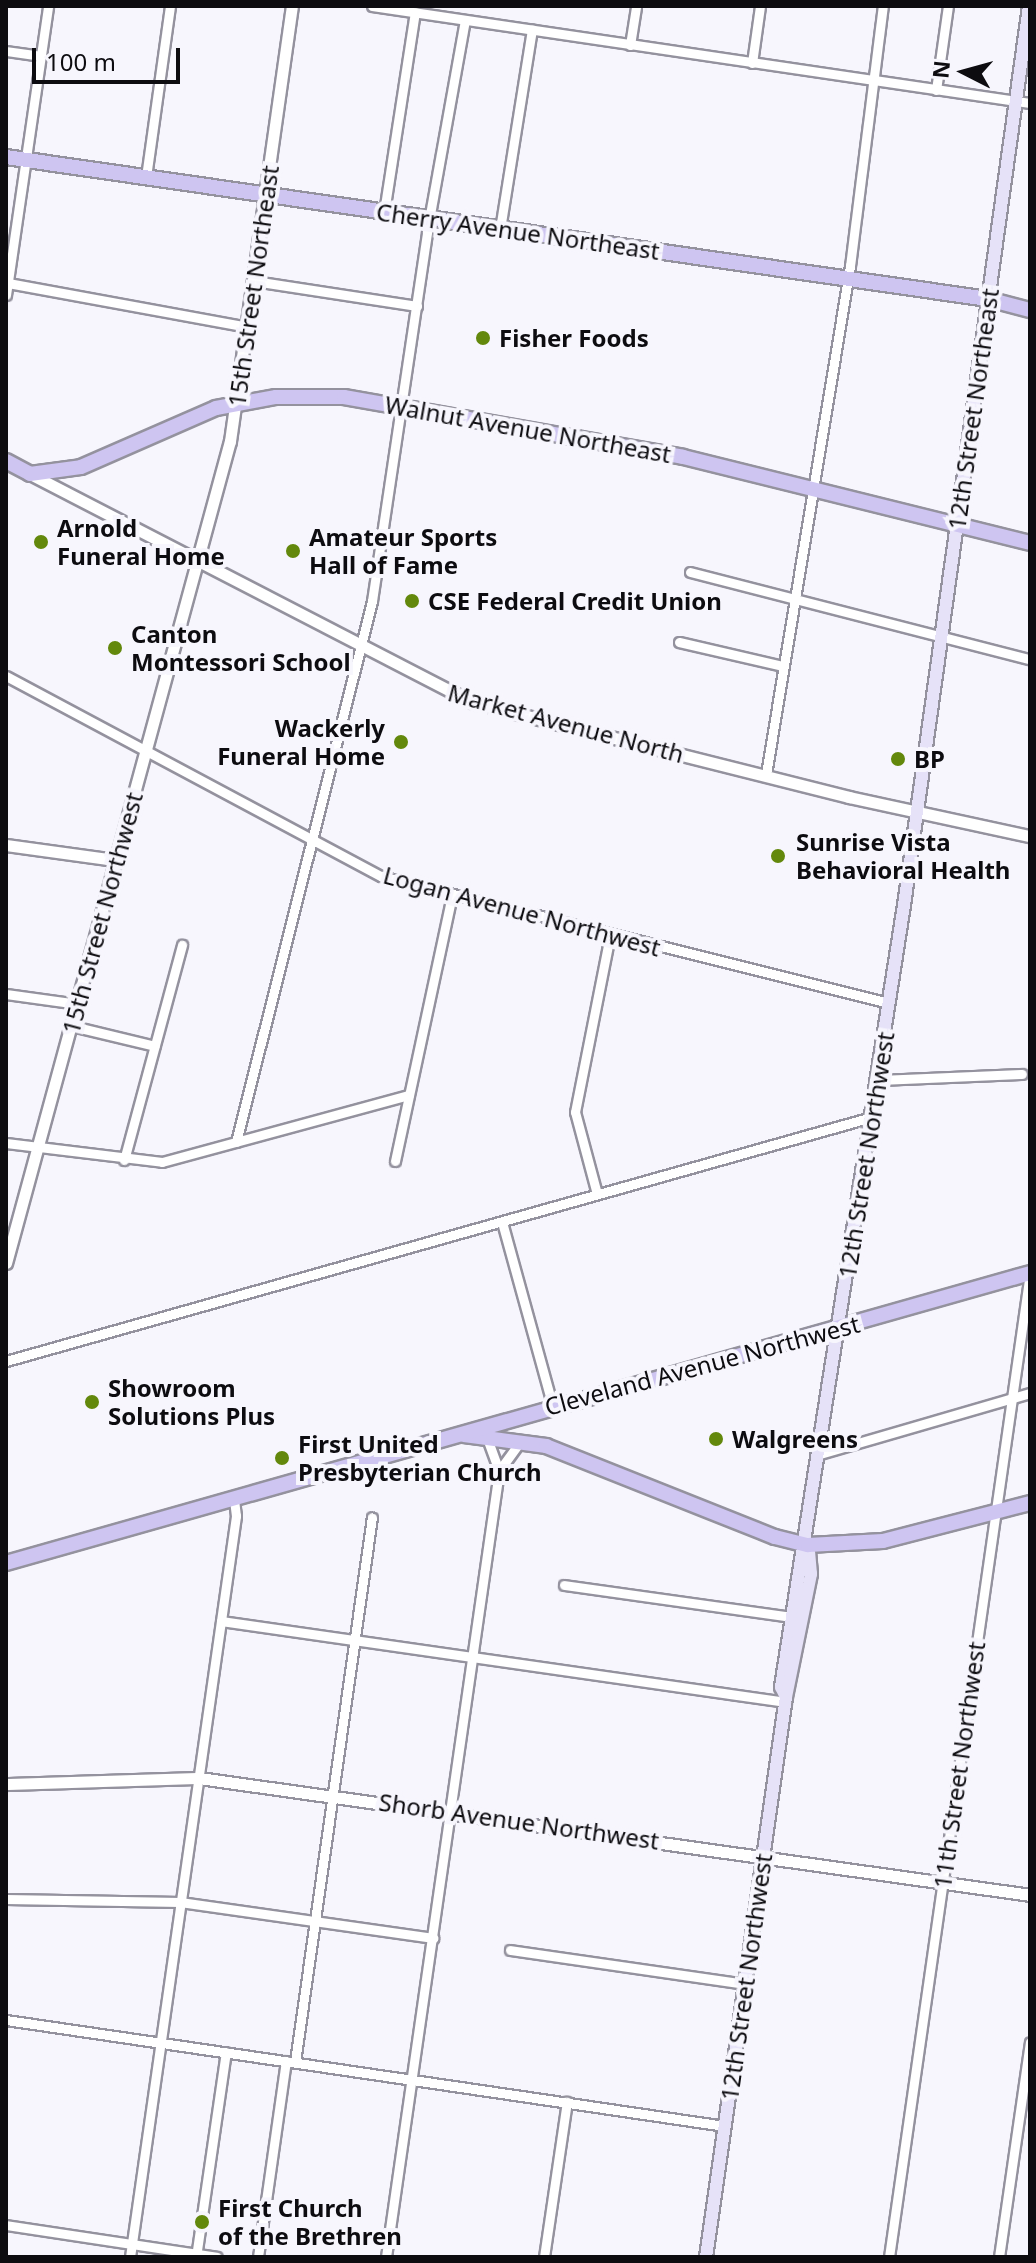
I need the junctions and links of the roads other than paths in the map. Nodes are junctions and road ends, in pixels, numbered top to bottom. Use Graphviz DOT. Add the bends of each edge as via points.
graph roads {
  1 [pos="48,6"];
  2 [pos="170,6"];
  3 [pos="292,6"];
  4 [pos="372,6"];
  5 [pos="636,6"];
  6 [pos="760,6"];
  7 [pos="883,6"];
  8 [pos="948,6"];
  9 [pos="1029,6"];
  10 [pos="415,12"];
  11 [pos="465,20"];
  12 [pos="532,30"];
  13 [pos="630,45"];
  14 [pos="6,51"];
  15 [pos="41,56"];
  16 [pos="752,63"];
  17 [pos="875,81"];
  18 [pos="936,90"];
  19 [pos="1016,101"];
  20 [pos="1030,103"];
  21 [pos="6,157"];
  22 [pos="26,160"];
  23 [pos="146,177"];
  24 [pos="265,195"];
  25 [pos="384,212"];
  26 [pos="431,219"];
  27 [pos="500,229"];
  28 [pos="847,279"];
  29 [pos="254,281"];
  30 [pos="8,283"];
  31 [pos="6,295"];
  32 [pos="988,299"];
  33 [pos="417,306"];
  34 [pos="1030,310"];
  35 [pos="248,327"];
  36 [pos="238,402"];
  37 [pos="402,406"];
  38 [pos="6,461"];
  39 [pos="30,474"];
  40 [pos="812,488"];
  41 [pos="957,524"];
  42 [pos="1030,543"];
  43 [pos="196,561"];
  44 [pos="690,572"];
  45 [pos="795,597"];
  46 [pos="941,634"];
  47 [pos="679,642"];
  48 [pos="361,649"];
  49 [pos="1030,659"];
  50 [pos="783,666"];
  51 [pos="6,676"];
  52 [pos="144,753"];
  53 [pos="766,774"];
  54 [pos="918,812"];
  55 [pos="1030,836"];
  56 [pos="311,841"];
  57 [pos="6,845"];
  58 [pos="115,860"];
  59 [pos="452,895"];
  60 [pos="610,935"];
  61 [pos="182,945"];
  62 [pos="6,994"];
  63 [pos="889,1003"];
  64 [pos="78,1004"];
  65 [pos="72,1026"];
  66 [pos="155,1046"];
  67 [pos="1022,1074"];
  68 [pos="878,1080"];
  69 [pos="409,1095"];
  70 [pos="872,1117"];
  71 [pos="236,1142"];
  72 [pos="6,1143"];
  73 [pos="40,1147"];
  74 [pos="124,1160"];
  75 [pos="395,1161"];
  76 [pos="597,1194"];
  77 [pos="502,1222"];
  78 [pos="6,1263"];
  79 [pos="1030,1273"];
  80 [pos="840,1327"];
  81 [pos="6,1361"];
  82 [pos="1030,1393"];
  83 [pos="1012,1399"];
  84 [pos="553,1407"];
  85 [pos="464,1435"];
  86 [pos="487,1438"];
  87 [pos="523,1440"];
  88 [pos="820,1454"];
  89 [pos="499,1471"];
  90 [pos="234,1499"];
  91 [pos="1030,1503"];
  92 [pos="996,1512"];
  93 [pos="372,1517"];
  94 [pos="808,1545"];
  95 [pos="6,1563"];
  96 [pos="564,1585"];
  97 [pos="793,1617"];
  98 [pos="221,1621"];
  99 [pos="354,1640"];
  100 [pos="473,1657"];
  101 [pos="786,1700"];
  102 [pos="199,1778"];
  103 [pos="6,1784"];
  104 [pos="332,1794"];
  105 [pos="451,1811"];
  106 [pos="763,1857"];
  107 [pos="942,1882"];
  108 [pos="1030,1895"];
  109 [pos="6,1899"];
  110 [pos="180,1902"];
  111 [pos="315,1922"];
  112 [pos="433,1938"];
  113 [pos="510,1950"];
  114 [pos="745,1984"];
  115 [pos="6,2020"];
  116 [pos="1030,2042"];
  117 [pos="160,2043"];
  118 [pos="226,2052"];
  119 [pos="291,2061"];
  120 [pos="412,2079"];
  121 [pos="567,2102"];
  122 [pos="725,2126"];
  123 [pos="6,2225"];
  124 [pos="132,2245"];
  125 [pos="196,2256"];
  126 [pos="130,2257"];
  127 [pos="217,2257"];
  128 [pos="258,2257"];
  129 [pos="386,2257"];
  130 [pos="544,2257"];
  131 [pos="706,2257"];
  132 [pos="889,2257"];
  133 [pos="999,2257"];
  1 -- 15 [label="street"];
  2 -- 23 [label="street"];
  3 -- 24 [label="street, 15th Street Northeast"];
  4 -- 10 [label="street"];
  5 -- 13 [label="street"];
  6 -- 16 [label="street"];
  7 -- 17 [label="street"];
  8 -- 18 [label="street"];
  9 -- 19 [label="main road, 12th Street Northeast"];
  10 -- 11 [label="street"];
  10 -- 25 [label="street"];
  11 -- 12 [label="street"];
  11 -- 26 [label="street"];
  12 -- 13 [label="street"];
  12 -- 27 [label="street"];
  13 -- 16 [label="street"];
  14 -- 15 [label="street"];
  15 -- 22 [label="street"];
  16 -- 17 [label="street"];
  17 -- 18 [label="street"];
  17 -- 28 [label="street"];
  18 -- 19 [label="street"];
  19 -- 20 [label="street"];
  19 -- 32 [label="main road, 12th Street Northeast"];
  21 -- 22 [label="main road, Cherry Avenue Northeast"];
  22 -- 23 [label="main road, Cherry Avenue Northeast"];
  22 -- 30 [label="street"];
  23 -- 24 [label="main road, Cherry Avenue Northeast"];
  24 -- 25 [label="main road, Cherry Avenue Northeast"];
  24 -- 29 [label="street, 15th Street Northeast"];
  25 -- 26 [label="main road, Cherry Avenue Northeast"];
  26 -- 27 [label="main road, Cherry Avenue Northeast"];
  26 -- 33 [label="street"];
  27 -- 28 [label="main road, Cherry Avenue Northeast"];
  28 -- 32 [label="main road, Cherry Avenue Northeast"];
  28 -- 40 [label="street"];
  29 -- 33 [label="street"];
  29 -- 35 [label="street, 15th Street Northeast"];
  30 -- 31 [label="street"];
  30 -- 35 [label="street"];
  32 -- 34 [label="main road, Cherry Avenue Northeast"];
  32 -- 41 [label="main road, 12th Street Northeast"];
  33 -- 37 [label="street"];
  35 -- 36 [label="street, 15th Street Northeast"];
  36 -- 37 [label="main road, Walnut Avenue Northeast" via="321,396"];
  36 -- 39 [label="main road, Walnut Avenue Northeast" via="169,426 97,462"];
  36 -- 43 [label="street, 15th Street Northeast"];
  37 -- 40 [label="main road, Walnut Avenue Northeast" via="624,445"];
  37 -- 48 [label="street"];
  38 -- 39 [label="main road, Market Avenue North"];
  39 -- 43 [label="street, Market Avenue North"];
  40 -- 41 [label="main road, Walnut Avenue Northeast"];
  40 -- 45 [label="street"];
  41 -- 42 [label="main road, Walnut Avenue Northeast"];
  41 -- 46 [label="main road, 12th Street Northeast"];
  43 -- 48 [label="street, Market Avenue North"];
  43 -- 52 [label="street, 15th Street Northwest"];
  44 -- 45 [label="street"];
  45 -- 46 [label="street"];
  45 -- 50 [label="street"];
  46 -- 49 [label="street"];
  46 -- 54 [label="main road, 12th Street Northeast"];
  47 -- 50 [label="street"];
  48 -- 53 [label="street, Market Avenue North" via="442,691 488,707"];
  48 -- 56 [label="street"];
  50 -- 53 [label="street"];
  51 -- 52 [label="street, Logan Avenue Northwest"];
  52 -- 56 [label="street, Logan Avenue Northwest"];
  52 -- 58 [label="street, 15th Street Northwest"];
  53 -- 54 [label="street, Market Avenue North"];
  54 -- 55 [label="street, Market Avenue North"];
  54 -- 63 [label="main road, 12th Street Northwest"];
  56 -- 59 [label="street, Logan Avenue Northwest" via="381,876"];
  56 -- 71 [label="street"];
  57 -- 58 [label="street"];
  58 -- 64 [label="street, 15th Street Northwest"];
  59 -- 60 [label="street, Logan Avenue Northwest"];
  59 -- 69 [label="street"];
  60 -- 63 [label="street, Logan Avenue Northwest"];
  60 -- 76 [label="street" via="575,1112"];
  61 -- 66 [label="street"];
  62 -- 64 [label="street"];
  63 -- 68 [label="main road, 12th Street Northwest"];
  64 -- 65 [label="street, 15th Street Northwest"];
  65 -- 66 [label="street"];
  65 -- 73 [label="street, 15th Street Northwest"];
  66 -- 74 [label="street"];
  67 -- 68 [label="street"];
  68 -- 70 [label="main road, 12th Street Northwest"];
  69 -- 71 [label="street"];
  69 -- 75 [label="street"];
  70 -- 76 [label="street"];
  70 -- 80 [label="main road, 12th Street Northwest"];
  71 -- 74 [label="street" via="162,1162"];
  72 -- 73 [label="street"];
  73 -- 74 [label="street"];
  73 -- 78 [label="street, 15th Street Northwest"];
  76 -- 77 [label="street"];
  77 -- 81 [label="street"];
  77 -- 84 [label="street"];
  79 -- 80 [label="main road, Cleveland Avenue Northwest"];
  79 -- 83 [label="street, 11th Street Northwest"];
  80 -- 84 [label="main road, Cleveland Avenue Northwest"];
  80 -- 88 [label="main road, 12th Street Northwest"];
  82 -- 83 [label="street"];
  83 -- 88 [label="street"];
  83 -- 92 [label="street, 11th Street Northwest"];
  84 -- 85 [label="main road, Cleveland Avenue Northwest"];
  85 -- 86 [label="main road"];
  85 -- 90 [label="main road, Cleveland Avenue Northwest"];
  86 -- 87 [label="main road"];
  86 -- 89 [label="street"];
  87 -- 89 [label="street"];
  87 -- 94 [label="main road"];
  88 -- 94 [label="main road, 12th Street Northwest"];
  89 -- 100 [label="street"];
  90 -- 95 [label="main road, Cleveland Avenue Northwest"];
  90 -- 98 [label="street"];
  91 -- 92 [label="main road"];
  92 -- 94 [label="main road" via="861,1545"];
  92 -- 107 [label="street, 11th Street Northwest"];
  93 -- 99 [label="street"];
  94 -- 97 [label="main road, 12th Street Northwest"];
  94 -- 101 [label="main road, 12th Street Northwest" via="811,1574"];
  96 -- 97 [label="street"];
  97 -- 101 [label="main road, 12th Street Northwest" via="781,1687"];
  98 -- 99 [label="street"];
  98 -- 102 [label="street"];
  99 -- 100 [label="street"];
  99 -- 104 [label="street"];
  100 -- 101 [label="street"];
  100 -- 105 [label="street"];
  101 -- 106 [label="main road, 12th Street Northwest"];
  102 -- 103 [label="street, Shorb Avenue Northwest"];
  102 -- 104 [label="street, Shorb Avenue Northwest"];
  102 -- 110 [label="street"];
  104 -- 105 [label="street, Shorb Avenue Northwest"];
  104 -- 111 [label="street"];
  105 -- 106 [label="street, Shorb Avenue Northwest"];
  105 -- 112 [label="street"];
  106 -- 107 [label="street, Shorb Avenue Northwest"];
  106 -- 114 [label="main road, 12th Street Northwest"];
  107 -- 108 [label="street, Shorb Avenue Northwest"];
  107 -- 132 [label="street, 11th Street Northwest"];
  109 -- 110 [label="street"];
  110 -- 111 [label="street"];
  110 -- 117 [label="street"];
  111 -- 112 [label="street"];
  111 -- 119 [label="street"];
  112 -- 120 [label="street"];
  113 -- 114 [label="street"];
  114 -- 122 [label="main road, 12th Street Northwest"];
  115 -- 117 [label="street"];
  116 -- 133 [label="street"];
  117 -- 118 [label="street"];
  117 -- 124 [label="street"];
  118 -- 119 [label="street"];
  118 -- 125 [label="street"];
  119 -- 120 [label="street"];
  119 -- 128 [label="street"];
  120 -- 121 [label="street"];
  120 -- 129 [label="street"];
  121 -- 122 [label="street"];
  121 -- 130 [label="street"];
  122 -- 131 [label="main road, 12th Street Northwest"];
  123 -- 124 [label="street"];
  124 -- 125 [label="street"];
  124 -- 126 [label="street"];
  125 -- 127 [label="street"];
}
